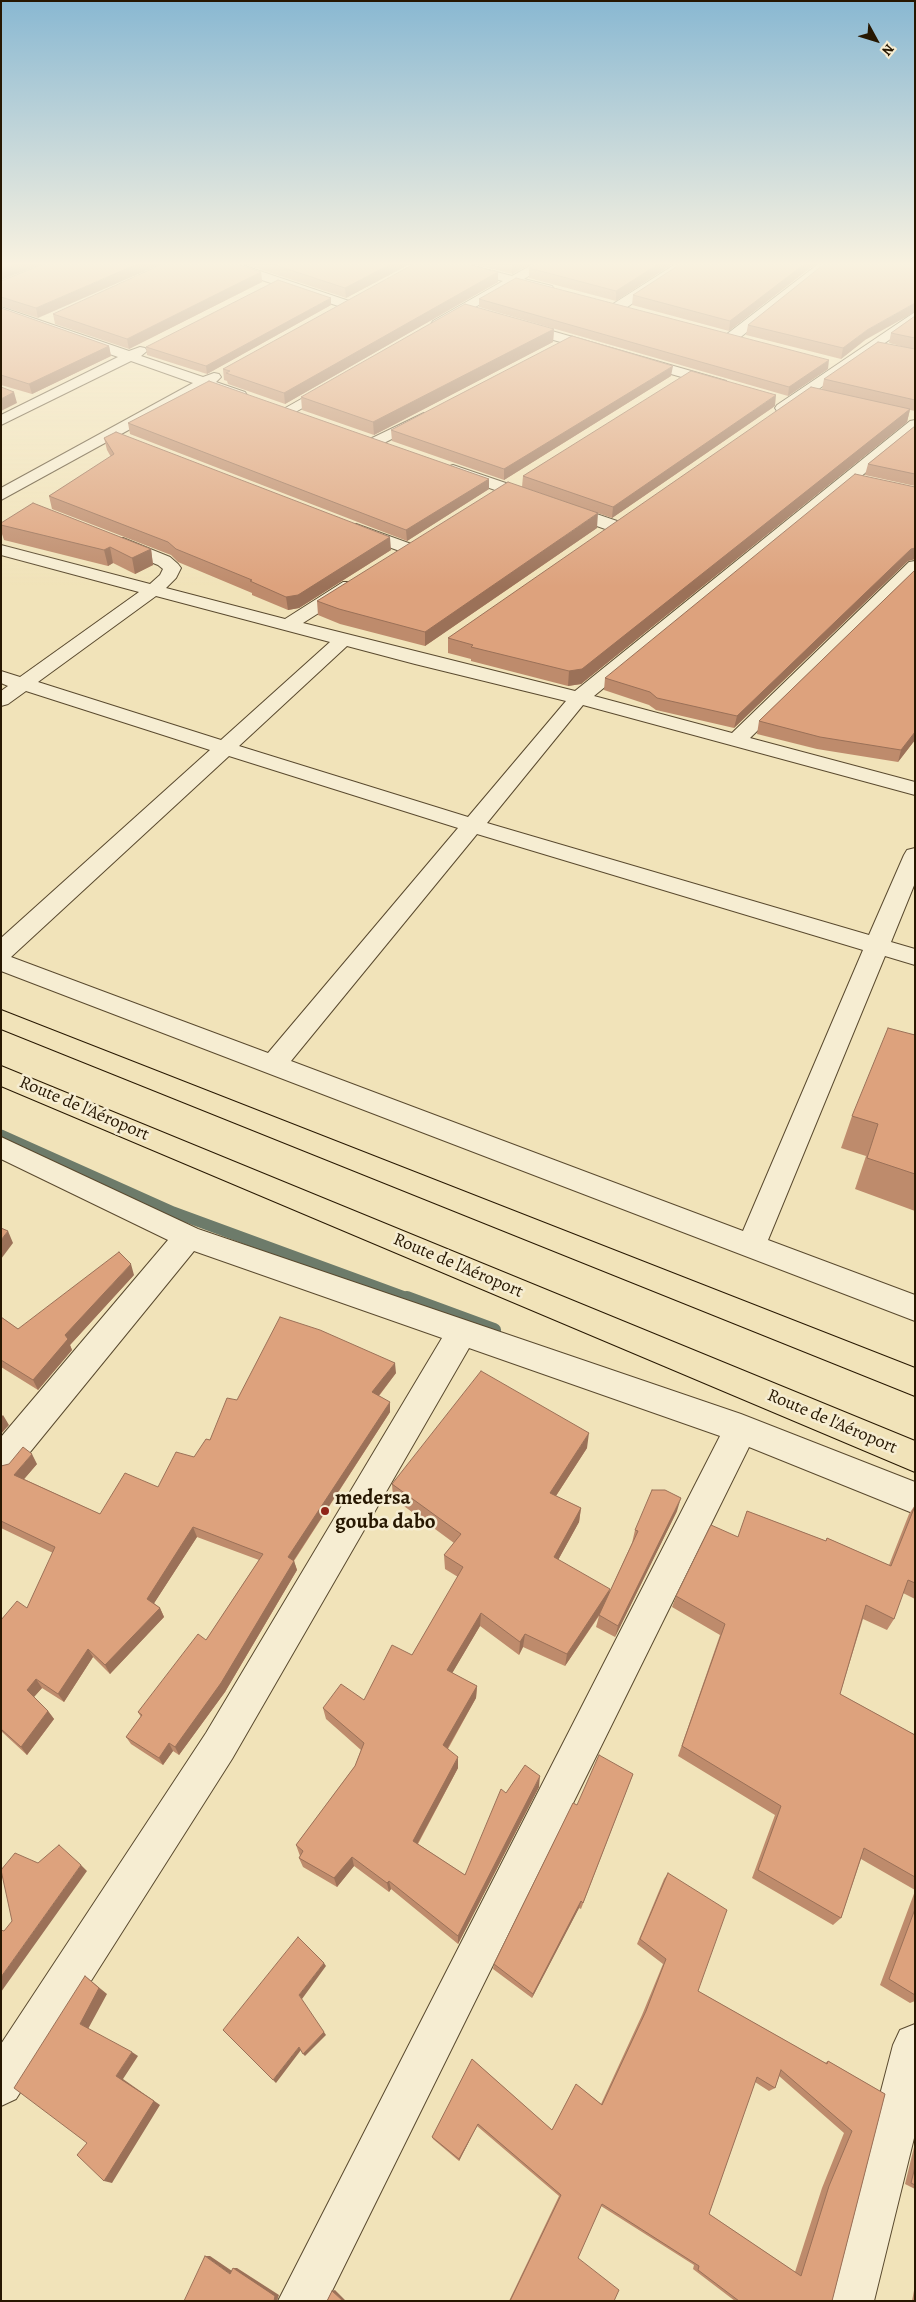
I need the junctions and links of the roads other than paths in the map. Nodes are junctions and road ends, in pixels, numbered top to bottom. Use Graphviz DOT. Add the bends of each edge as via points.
graph roads {
  1 [pos="98,372"];
  2 [pos="177,372"];
  3 [pos="221,372"];
  4 [pos="682,372"];
  5 [pos="833,372"];
  6 [pos="687,374"];
  7 [pos="346,377"];
  8 [pos="204,382"];
  9 [pos="671,384"];
  10 [pos="733,387"];
  11 [pos="805,392"];
  12 [pos="823,396"];
  13 [pos="20,397"];
  14 [pos="250,398"];
  15 [pos="770,398"];
  16 [pos="38,403"];
  17 [pos="789,403"];
  18 [pos="269,405"];
  19 [pos="437,410"];
  20 [pos="287,411"];
  21 [pos="773,414"];
  22 [pos="305,418"];
  23 [pos="912,419"];
  24 [pos="1,421"];
  25 [pos="109,434"];
  26 [pos="358,436"];
  27 [pos="128,441"];
  28 [pos="375,442"];
  29 [pos="394,449"];
  30 [pos="440,465"];
  31 [pos="522,478"];
  32 [pos="850,478"];
  33 [pos="868,482"];
  34 [pos="506,488"];
  35 [pos="1,495"];
  36 [pos="489,498"];
  37 [pos="19,503"];
  38 [pos="630,515"];
  39 [pos="345,525"];
  40 [pos="614,526"];
  41 [pos="101,535"];
  42 [pos="598,537"];
  43 [pos="424,539"];
  44 [pos="408,549"];
  45 [pos="1,550"];
  46 [pos="392,559"];
  47 [pos="915,566"];
  48 [pos="360,579"];
  49 [pos="153,590"];
  50 [pos="289,624"];
  51 [pos="344,639"];
  52 [pos="438,649"];
  53 [pos="422,660"];
  54 [pos="1,677"];
  55 [pos="22,684"];
  56 [pos="579,698"];
  57 [pos="1,700"];
  58 [pos="734,741"];
  59 [pos="224,748"];
  60 [pos="915,790"];
  61 [pos="472,826"];
  62 [pos="915,856"];
  63 [pos="878,946"];
  64 [pos="1,952"];
  65 [pos="915,957"];
  66 [pos="1,962"];
  67 [pos="1,1019"];
  68 [pos="273,1065"];
  69 [pos="1,1075"];
  70 [pos="1,1147"];
  71 [pos="188,1237"];
  72 [pos="751,1246"];
  73 [pos="915,1308"];
  74 [pos="463,1332"];
  75 [pos="915,1382"];
  76 [pos="741,1429"];
  77 [pos="915,1457"];
  78 [pos="1,1462"];
  79 [pos="915,1498"];
  80 [pos="915,2045"];
  81 [pos="1,2084"];
  82 [pos="302,2301"];
  83 [pos="850,2301"];
  1 -- 16 [label="street"];
  2 -- 8 [label="street"];
  3 -- 8 [label="street"];
  4 -- 6 [label="street"];
  5 -- 11 [label="street"];
  6 -- 9 [label="street"];
  6 -- 10 [label="street"];
  7 -- 20 [label="street"];
  8 -- 14 [label="street"];
  8 -- 25 [label="street"];
  11 -- 12 [label="street"];
  11 -- 17 [label="street"];
  13 -- 16 [label="street"];
  15 -- 17 [label="street"];
  16 -- 24 [label="street"];
  17 -- 21 [label="street"];
  18 -- 20 [label="street"];
  19 -- 28 [label="street"];
  20 -- 22 [label="street"];
  23 -- 32 [label="street"];
  25 -- 27 [label="street"];
  25 -- 35 [label="street"];
  26 -- 28 [label="street"];
  28 -- 29 [label="street"];
  30 -- 34 [label="street"];
  31 -- 34 [label="street"];
  32 -- 33 [label="street"];
  32 -- 56 [label="street"];
  34 -- 36 [label="street"];
  34 -- 40 [label="street"];
  35 -- 37 [label="street"];
  38 -- 40 [label="street"];
  39 -- 44 [label="street"];
  40 -- 42 [label="street"];
  41 -- 49 [label="street" via="164,561 172,568 167,578"];
  43 -- 44 [label="street"];
  44 -- 46 [label="street"];
  45 -- 49 [label="street"];
  47 -- 58 [label="street"];
  48 -- 50 [label="street"];
  49 -- 50 [label="street"];
  49 -- 55 [label="street"];
  50 -- 51 [label="street"];
  51 -- 53 [label="street"];
  51 -- 59 [label="street"];
  52 -- 53 [label="street"];
  53 -- 56 [label="street"];
  54 -- 55 [label="street"];
  55 -- 57 [label="street"];
  55 -- 59 [label="street"];
  56 -- 58 [label="street"];
  56 -- 61 [label="street"];
  58 -- 60 [label="street"];
  59 -- 61 [label="street"];
  59 -- 64 [label="street"];
  61 -- 63 [label="street"];
  61 -- 68 [label="street"];
  62 -- 63 [label="street"];
  63 -- 65 [label="street"];
  63 -- 72 [label="street"];
  66 -- 68 [label="street"];
  67 -- 75 [label="highway"];
  68 -- 72 [label="street"];
  69 -- 77 [label="highway, Route de l'Aéroport"];
  70 -- 71 [label="street"];
  71 -- 74 [label="street"];
  71 -- 78 [label="street"];
  72 -- 73 [label="street"];
  74 -- 76 [label="street"];
  74 -- 81 [label="street" via="219,1746"];
  76 -- 79 [label="street"];
  76 -- 82 [label="street"];
  80 -- 83 [label="street"];
}
